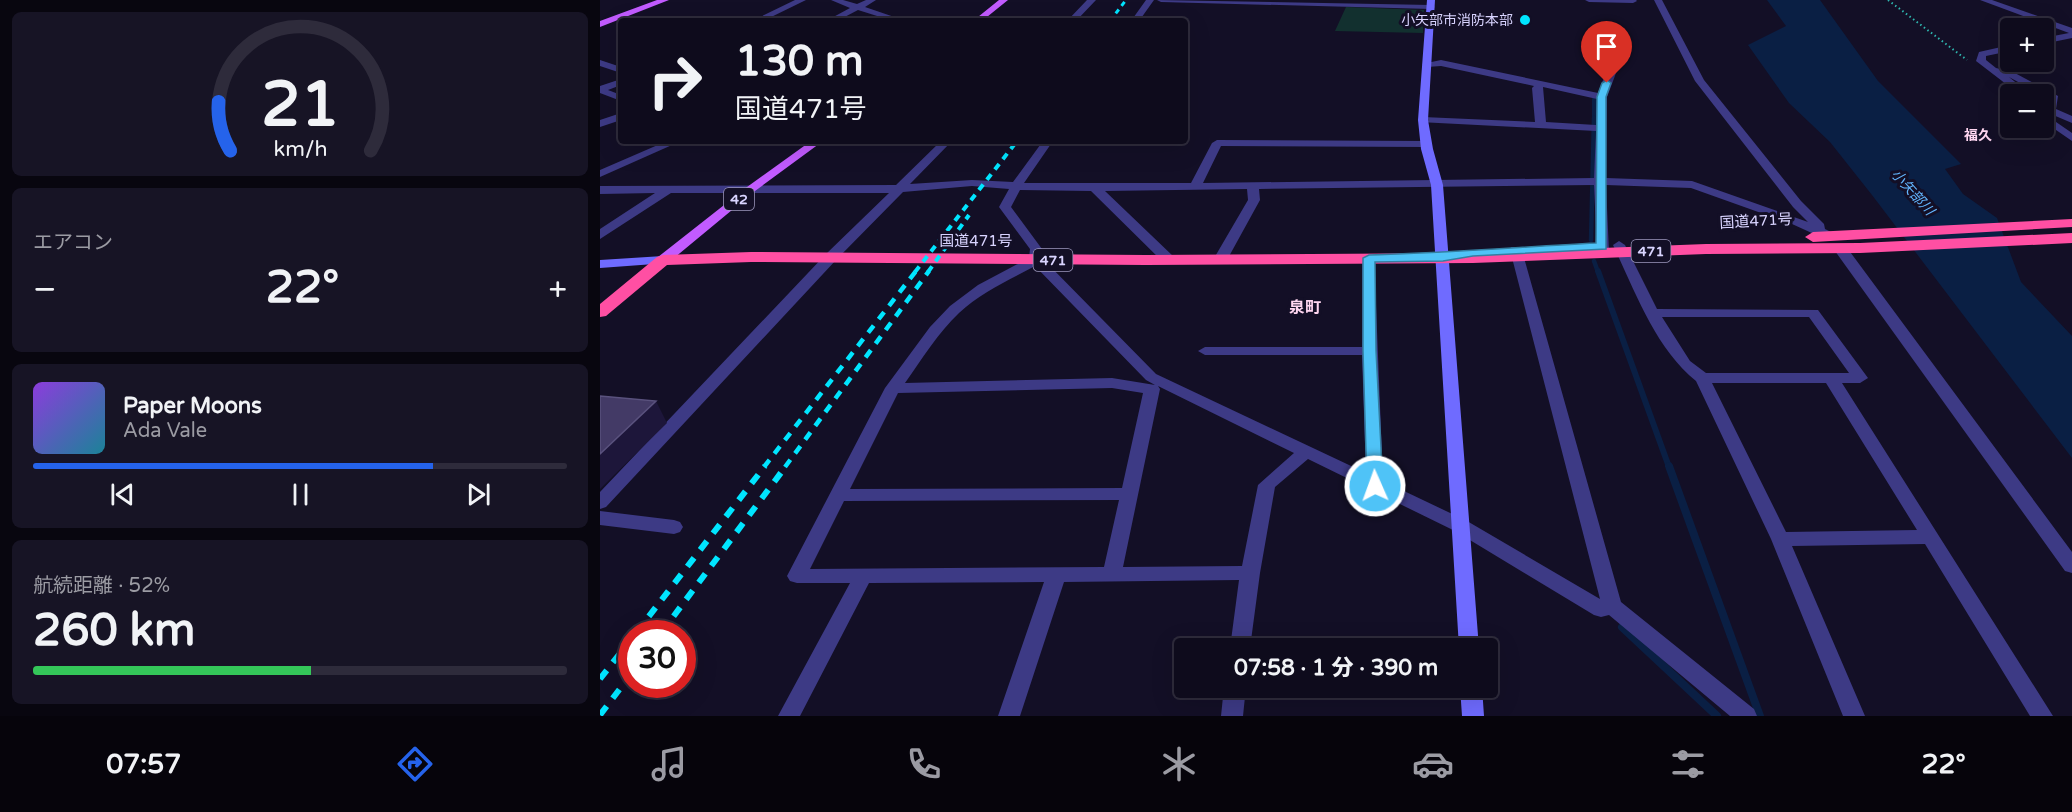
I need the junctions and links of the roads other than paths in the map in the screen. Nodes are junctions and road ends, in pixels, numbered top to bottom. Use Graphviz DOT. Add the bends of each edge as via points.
graph roads {
  1 [pos="665,0"];
  2 [pos="802,0"];
  3 [pos="835,0"];
  4 [pos="872,0"];
  5 [pos="1004,0"];
  6 [pos="1092,0"];
  7 [pos="1150,0"];
  8 [pos="1161,0"];
  9 [pos="1589,0"];
  10 [pos="1658,0"];
  11 [pos="1984,0"];
  12 [pos="1270,1"];
  13 [pos="1633,1"];
  14 [pos="1431,3"];
  15 [pos="857,7"];
  16 [pos="763,18"];
  17 [pos="836,18"];
  18 [pos="889,18"];
  19 [pos="981,18"];
  20 [pos="1074,18"];
  21 [pos="1137,18"];
  22 [pos="600,24"];
  23 [pos="2072,33"];
  24 [pos="2054,38"];
  25 [pos="1620,49"];
  26 [pos="2000,50"];
  27 [pos="600,63"];
  28 [pos="1427,63"];
  29 [pos="618,69"];
  30 [pos="1993,69"];
  31 [pos="618,83"];
  32 [pos="2012,84"];
  33 [pos="1540,85"];
  34 [pos="600,90"];
  35 [pos="618,97"];
  36 [pos="1602,97"];
  37 [pos="618,117"];
  38 [pos="1424,120"];
  39 [pos="2072,120"];
  40 [pos="600,124"];
  41 [pos="2054,124"];
  42 [pos="1541,125"];
  43 [pos="1601,128"];
  44 [pos="2072,138"];
  45 [pos="669,144"];
  46 [pos="814,144"];
  47 [pos="944,144"];
  48 [pos="1046,144"];
  49 [pos="1426,144"];
  50 [pos="600,174"];
  51 [pos="1600,181"];
  52 [pos="1437,185"];
  53 [pos="1016,186"];
  54 [pos="1253,186"];
  55 [pos="1195,187"];
  56 [pos="671,188"];
  57 [pos="1095,188"];
  58 [pos="751,189"];
  59 [pos="897,189"];
  60 [pos="600,190"];
  61 [pos="2072,223"];
  62 [pos="600,235"];
  63 [pos="2072,238"];
  64 [pos="1835,242"];
  65 [pos="1621,248"];
  66 [pos="1602,249"];
  67 [pos="1517,253"];
  68 [pos="831,257"];
  69 [pos="1443,257"];
  70 [pos="1369,258"];
  71 [pos="663,260"];
  72 [pos="1035,260"];
  73 [pos="1169,260"];
  74 [pos="1220,260"];
  75 [pos="600,264"];
  76 [pos="600,312"];
  77 [pos="1652,313"];
  78 [pos="1205,351"];
  79 [pos="1369,351"];
  80 [pos="1702,378"];
  81 [pos="1831,378"];
  82 [pos="893,388"];
  83 [pos="1304,453"];
  84 [pos="1375,486"];
  85 [pos="1130,494"];
  86 [pos="839,495"];
  87 [pos="600,503"];
  88 [pos="600,518"];
  89 [pos="1461,526"];
  90 [pos="674,527"];
  91 [pos="1928,537"];
  92 [pos="1780,539"];
  93 [pos="2072,566"];
  94 [pos="1250,573"];
  95 [pos="1112,575"];
  96 [pos="1056,576"];
  97 [pos="862,578"];
  98 [pos="1612,606"];
  99 [pos="1241,638"];
  100 [pos="1468,638"];
  101 [pos="1234,698"];
  102 [pos="1472,698"];
  103 [pos="789,716"];
  104 [pos="1009,716"];
  105 [pos="1232,716"];
  106 [pos="1473,716"];
  107 [pos="1746,716"];
  108 [pos="1854,716"];
  109 [pos="2042,716"];
  1 -- 22 [label="main road"];
  2 -- 16 [label="street"];
  3 -- 15 [label="street"];
  4 -- 15 [label="street"];
  5 -- 19 [label="main road"];
  6 -- 20 [label="street"];
  7 -- 21 [label="street"];
  8 -- 12 [label="street"];
  9 -- 13 [label="street"];
  10 -- 64 [label="street" via="1700,81 1797,204"];
  11 -- 23 [label="street"];
  12 -- 14 [label="street"];
  14 -- 28 [label="street"];
  15 -- 17 [label="street"];
  15 -- 18 [label="street"];
  23 -- 24 [label="street"];
  25 -- 36 [label="street"];
  26 -- 30 [label="street" via="1982,54 1981,61"];
  27 -- 29 [label="street"];
  28 -- 33 [label="street"];
  28 -- 38 [label="street"];
  30 -- 32 [label="street"];
  30 -- 39 [label="street" via="2054,98 2050,110"];
  31 -- 34 [label="street"];
  33 -- 36 [label="street"];
  33 -- 42 [label="street" via="1537,88"];
  34 -- 35 [label="street"];
  36 -- 43 [label="street"];
  37 -- 40 [label="street"];
  38 -- 42 [label="street"];
  38 -- 49 [label="street"];
  41 -- 44 [label="street"];
  42 -- 43 [label="street"];
  43 -- 51 [label="street"];
  45 -- 50 [label="street"];
  46 -- 58 [label="main road, 42"];
  47 -- 59 [label="street"];
  48 -- 53 [label="street"];
  49 -- 52 [label="street"];
  49 -- 55 [label="street" via="1217,143"];
  51 -- 52 [label="street"];
  51 -- 64 [label="street" via="1692,185 1796,221"];
  51 -- 66 [label="street"];
  52 -- 54 [label="street"];
  52 -- 69 [label="street"];
  53 -- 57 [label="street"];
  53 -- 59 [label="street" via="972,183"];
  53 -- 72 [label="street" via="1005,207 1036,249"];
  54 -- 55 [label="street"];
  54 -- 74 [label="street" via="1254,200"];
  55 -- 57 [label="street"];
  56 -- 58 [label="street"];
  56 -- 60 [label="street"];
  56 -- 62 [label="street"];
  57 -- 73 [label="street"];
  58 -- 59 [label="street"];
  58 -- 71 [label="main road, 42"];
  59 -- 68 [label="street"];
  61 -- 64 [label="highway, 国道471号 / 471" via="1850,234"];
  63 -- 64 [label="highway, 国道471号 / 471" via="1860,248"];
  64 -- 65 [label="highway, 国道471号 / 471"];
  64 -- 93 [label="street"];
  65 -- 66 [label="highway, 国道471号 / 471"];
  65 -- 77 [label="street"];
  66 -- 67 [label="highway, 国道471号 / 471"];
  67 -- 69 [label="highway, 国道471号 / 471"];
  67 -- 98 [label="street"];
  68 -- 71 [label="highway, 国道471号 / 471"];
  68 -- 72 [label="highway, 国道471号 / 471"];
  68 -- 87 [label="street"];
  69 -- 70 [label="highway, 国道471号 / 471"];
  69 -- 89 [label="street"];
  70 -- 74 [label="highway, 国道471号 / 471"];
  70 -- 79 [label="street"];
  71 -- 75 [label="street"];
  71 -- 76 [label="highway"];
  72 -- 73 [label="highway, 国道471号 / 471"];
  72 -- 82 [label="street" via="983,288 956,309 935,330"];
  72 -- 83 [label="street" via="1151,377"];
  73 -- 74 [label="highway, 国道471号 / 471"];
  77 -- 80 [label="street" via="1684,364"];
  77 -- 81 [label="street" via="1814,312 1860,378"];
  78 -- 79 [label="street"];
  79 -- 84 [label="street"];
  80 -- 81 [label="street"];
  80 -- 92 [label="street"];
  81 -- 91 [label="street"];
  82 -- 85 [label="street" via="1112,383 1152,389"];
  82 -- 86 [label="street"];
  83 -- 84 [label="street"];
  83 -- 94 [label="street" via="1267,485"];
  84 -- 89 [label="street"];
  85 -- 86 [label="street"];
  85 -- 95 [label="street"];
  86 -- 97 [label="street" via="797,576"];
  88 -- 90 [label="street"];
  89 -- 98 [label="street" via="1601,609"];
  89 -- 100 [label="street"];
  91 -- 92 [label="street"];
  91 -- 109 [label="street"];
  92 -- 108 [label="street"];
  94 -- 95 [label="street"];
  94 -- 99 [label="street"];
  95 -- 96 [label="street"];
  96 -- 97 [label="street"];
  96 -- 104 [label="street"];
  97 -- 103 [label="street"];
  98 -- 107 [label="street"];
  101 -- 105 [label="street"];
  102 -- 106 [label="street"];
}
